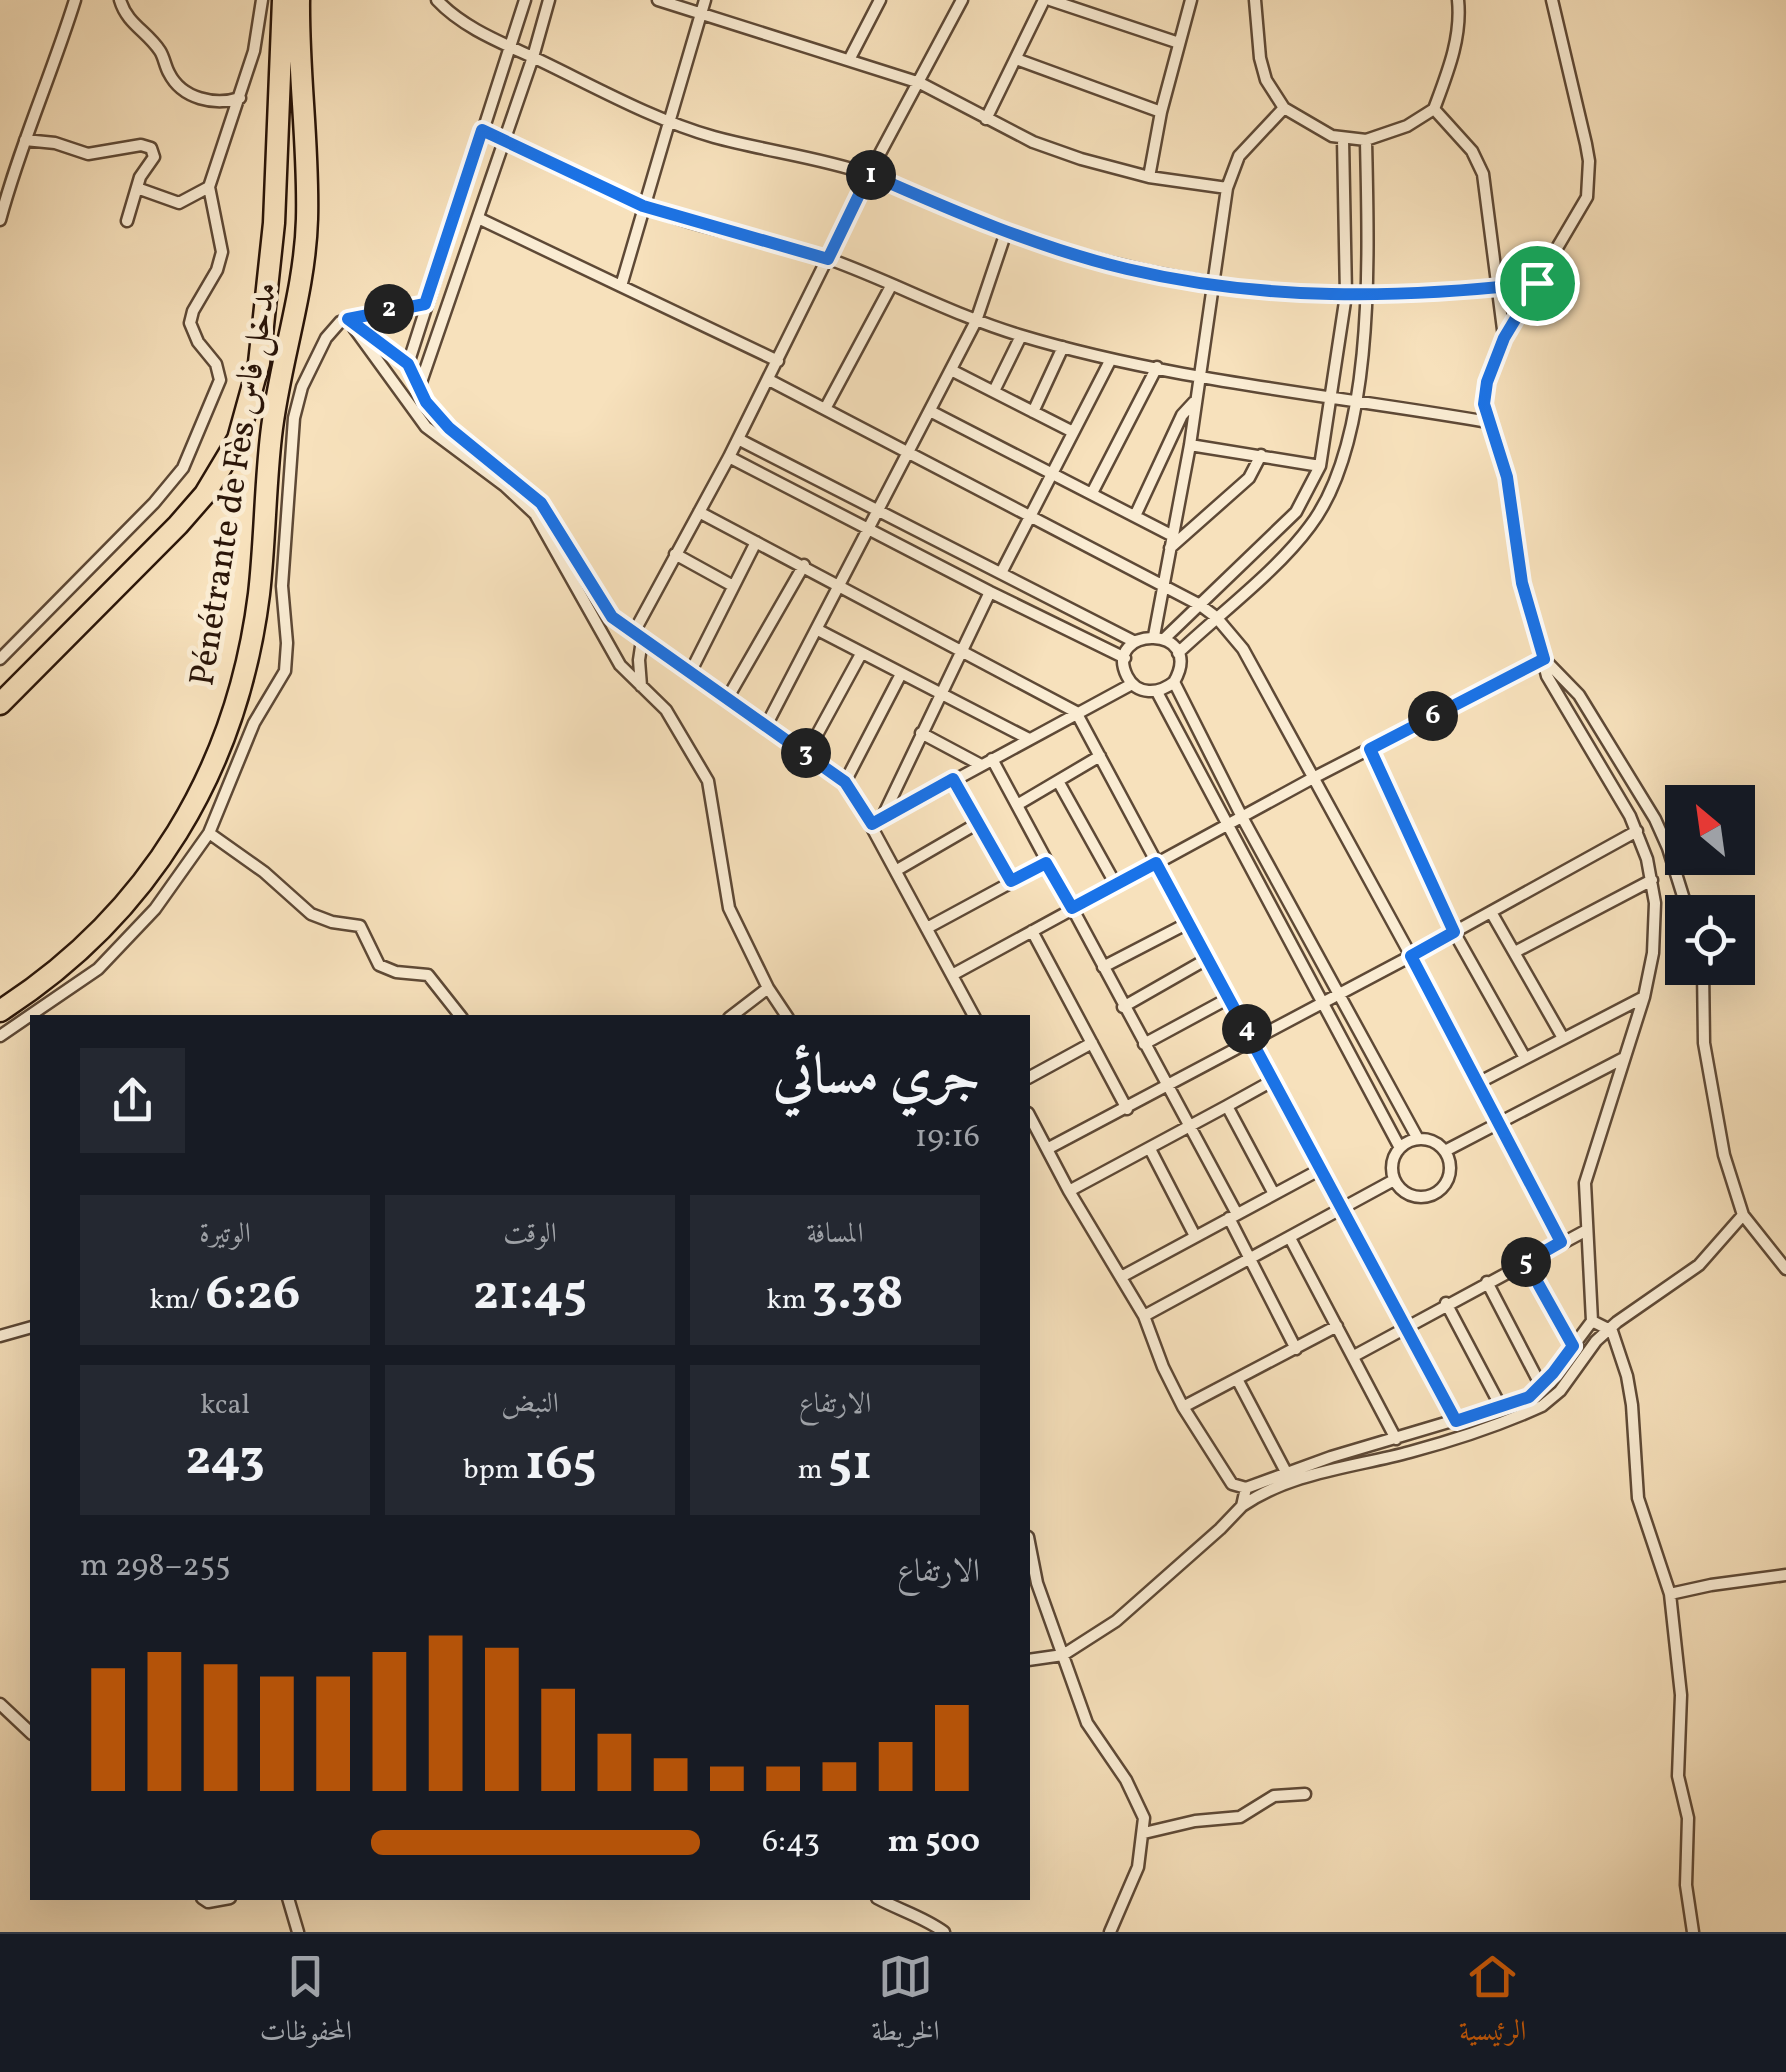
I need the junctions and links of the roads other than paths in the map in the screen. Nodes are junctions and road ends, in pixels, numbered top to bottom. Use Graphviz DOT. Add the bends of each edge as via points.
graph roads {
  1 [pos="75,0"];
  2 [pos="120,0"];
  3 [pos="262,0"];
  4 [pos="283,0"];
  5 [pos="299,0"];
  6 [pos="437,0"];
  7 [pos="525,0"];
  8 [pos="550,0"];
  9 [pos="658,0"];
  10 [pos="706,0"];
  11 [pos="880,0"];
  12 [pos="962,0"];
  13 [pos="1047,0"];
  14 [pos="1191,0"];
  15 [pos="1254,0"];
  16 [pos="1458,0"];
  17 [pos="1552,0"];
  18 [pos="701,14"];
  19 [pos="1180,42"];
  20 [pos="509,46"];
  21 [pos="533,57"];
  22 [pos="1016,59"];
  23 [pos="849,60"];
  24 [pos="920,83"];
  25 [pos="240,98"];
  26 [pos="1284,108"];
  27 [pos="1434,108"];
  28 [pos="1161,112"];
  29 [pos="986,119"];
  30 [pos="668,121"];
  31 [pos="482,130"];
  32 [pos="1342,139"];
  33 [pos="25,140"];
  34 [pos="1366,140"];
  35 [pos="504,141"];
  36 [pos="869,174"];
  37 [pos="1149,176"];
  38 [pos="209,187"];
  39 [pos="137,188"];
  40 [pos="1227,188"];
  41 [pos="643,206"];
  42 [pos="478,218"];
  43 [pos="0,220"];
  44 [pos="126,221"];
  45 [pos="1006,232"];
  46 [pos="828,259"];
  47 [pos="1537,283"];
  48 [pos="1214,285"];
  49 [pos="620,286"];
  50 [pos="890,286"];
  51 [pos="1499,287"];
  52 [pos="1346,295"];
  53 [pos="1368,295"];
  54 [pos="425,304"];
  55 [pos="348,319"];
  56 [pos="976,321"];
  57 [pos="1020,336"];
  58 [pos="1504,338"];
  59 [pos="1063,347"];
  60 [pos="1111,359"];
  61 [pos="778,361"];
  62 [pos="408,364"];
  63 [pos="1157,367"];
  64 [pos="951,370"];
  65 [pos="1199,376"];
  66 [pos="769,380"];
  67 [pos="419,388"];
  68 [pos="994,391"];
  69 [pos="1196,398"];
  70 [pos="1328,398"];
  71 [pos="1356,400"];
  72 [pos="825,409"];
  73 [pos="930,411"];
  74 [pos="1032,412"];
  75 [pos="1488,422"];
  76 [pos="1073,432"];
  77 [pos="738,439"];
  78 [pos="1190,445"];
  79 [pos="908,452"];
  80 [pos="1261,454"];
  81 [pos="729,457"];
  82 [pos="1320,466"];
  83 [pos="1054,473"];
  84 [pos="1092,493"];
  85 [pos="700,512"];
  86 [pos="878,512"];
  87 [pos="1029,515"];
  88 [pos="1135,516"];
  89 [pos="870,529"];
  90 [pos="756,542"];
  91 [pos="1172,542"];
  92 [pos="675,554"];
  93 [pos="804,566"];
  94 [pos="1001,572"];
  95 [pos="842,585"];
  96 [pos="733,586"];
  97 [pos="1164,588"];
  98 [pos="990,592"];
  99 [pos="1200,605"];
  100 [pos="1216,617"];
  101 [pos="818,630"];
  102 [pos="637,637"];
  103 [pos="1159,637"];
  104 [pos="1135,642"];
  105 [pos="961,652"];
  106 [pos="1178,653"];
  107 [pos="861,654"];
  108 [pos="1125,658"];
  109 [pos="0,659"];
  110 [pos="1544,659"];
  111 [pos="690,673"];
  112 [pos="901,674"];
  113 [pos="1174,682"];
  114 [pos="1132,684"];
  115 [pos="642,687"];
  116 [pos="1157,692"];
  117 [pos="942,694"];
  118 [pos="726,700"];
  119 [pos="0,704"];
  120 [pos="1076,712"];
  121 [pos="766,726"];
  122 [pos="921,733"];
  123 [pos="1029,738"];
  124 [pos="1370,749"];
  125 [pos="806,753"];
  126 [pos="1100,756"];
  127 [pos="986,762"];
  128 [pos="1313,778"];
  129 [pos="953,779"];
  130 [pos="1058,781"];
  131 [pos="845,782"];
  132 [pos="1017,805"];
  133 [pos="1242,816"];
  134 [pos="876,822"];
  135 [pos="978,823"];
  136 [pos="1226,825"];
  137 [pos="1637,832"];
  138 [pos="208,833"];
  139 [pos="1046,863"];
  140 [pos="1156,863"];
  141 [pos="897,870"];
  142 [pos="1652,880"];
  143 [pos="1011,881"];
  144 [pos="1116,885"];
  145 [pos="1683,895"];
  146 [pos="1072,908"];
  147 [pos="1491,912"];
  148 [pos="1188,922"];
  149 [pos="927,928"];
  150 [pos="1032,931"];
  151 [pos="1454,932"];
  152 [pos="1515,952"];
  153 [pos="1411,956"];
  154 [pos="1207,959"];
  155 [pos="1102,967"];
  156 [pos="952,975"];
  157 [pos="1703,985"];
  158 [pos="768,988"];
  159 [pos="1339,994"];
  160 [pos="1644,997"];
  161 [pos="1229,998"];
  162 [pos="1321,1004"];
  163 [pos="1123,1006"];
  164 [pos="0,1010"];
  165 [pos="30,1015"];
  166 [pos="31,1015"];
  167 [pos="460,1015"];
  168 [pos="733,1015"];
  169 [pos="786,1015"];
  170 [pos="973,1015"];
  171 [pos="0,1036"];
  172 [pos="1563,1038"];
  173 [pos="1253,1040"];
  174 [pos="1092,1043"];
  175 [pos="1144,1044"];
  176 [pos="1525,1058"];
  177 [pos="1624,1058"];
  178 [pos="1030,1077"];
  179 [pos="1274,1080"];
  180 [pos="1476,1084"];
  181 [pos="1167,1087"];
  182 [pos="1227,1106"];
  183 [pos="1128,1108"];
  184 [pos="1030,1117"];
  185 [pos="1496,1123"];
  186 [pos="1189,1128"];
  187 [pos="1418,1139"];
  188 [pos="1150,1148"];
  189 [pos="1400,1148"];
  190 [pos="1047,1150"];
  191 [pos="1445,1151"];
  192 [pos="1321,1169"];
  193 [pos="1394,1180"];
  194 [pos="1069,1191"];
  195 [pos="1274,1194"];
  196 [pos="1342,1208"];
  197 [pos="1233,1216"];
  198 [pos="1744,1216"];
  199 [pos="1585,1231"];
  200 [pos="1195,1236"];
  201 [pos="1290,1238"];
  202 [pos="1561,1242"];
  203 [pos="1250,1258"];
  204 [pos="1526,1262"];
  205 [pos="1786,1269"];
  206 [pos="1120,1277"];
  207 [pos="1487,1282"];
  208 [pos="1446,1303"];
  209 [pos="1144,1316"];
  210 [pos="1592,1321"];
  211 [pos="1337,1326"];
  212 [pos="1406,1327"];
  213 [pos="30,1328"];
  214 [pos="1610,1328"];
  215 [pos="0,1336"];
  216 [pos="1573,1346"];
  217 [pos="1296,1348"];
  218 [pos="1588,1350"];
  219 [pos="1354,1356"];
  220 [pos="1238,1379"];
  221 [pos="1542,1386"];
  222 [pos="1183,1407"];
  223 [pos="1501,1407"];
  224 [pos="1456,1421"];
  225 [pos="1396,1439"];
  226 [pos="1286,1472"];
  227 [pos="1246,1488"];
  228 [pos="1242,1506"];
  229 [pos="1030,1547"];
  230 [pos="1786,1574"];
  231 [pos="1670,1594"];
  232 [pos="1063,1655"];
  233 [pos="1030,1660"];
  234 [pos="0,1704"];
  235 [pos="30,1732"];
  236 [pos="1305,1794"];
  237 [pos="1144,1833"];
  238 [pos="289,1900"];
  239 [pos="881,1900"];
  240 [pos="298,1932"];
  241 [pos="944,1932"];
  242 [pos="1110,1932"];
  243 [pos="1693,1932"];
  1 -- 33 [label="street"];
  2 -- 25 [label="street" via="175,82 202,100"];
  3 -- 25 [label="street"];
  4 -- 119 [label="highway, Pénétrante de Fès مدخل فاس" via="268,299 254,390 238,439 178,525"];
  5 -- 164 [label="highway, Pénétrante de Fès مدخل فاس" via="307,221 271,432 258,595 240,686 208,777 142,884 80,952"];
  6 -- 20 [label="street"];
  7 -- 20 [label="street"];
  8 -- 21 [label="street"];
  9 -- 18 [label="street"];
  10 -- 18 [label="street"];
  11 -- 23 [label="street"];
  12 -- 24 [label="street"];
  13 -- 19 [label="street"];
  13 -- 22 [label="street"];
  14 -- 19 [label="street"];
  15 -- 26 [label="street" via="1266,80"];
  16 -- 27 [label="street" via="1456,42"];
  17 -- 47 [label="street" via="1589,176 1587,197"];
  18 -- 23 [label="street"];
  18 -- 30 [label="street"];
  19 -- 28 [label="street"];
  20 -- 21 [label="street"];
  20 -- 31 [label="street"];
  21 -- 30 [label="street"];
  21 -- 35 [label="street"];
  22 -- 28 [label="street"];
  22 -- 29 [label="street"];
  23 -- 24 [label="street"];
  24 -- 29 [label="street"];
  24 -- 36 [label="street"];
  25 -- 38 [label="street"];
  26 -- 32 [label="street"];
  26 -- 40 [label="street" via="1239,156"];
  27 -- 34 [label="street"];
  27 -- 51 [label="street" via="1484,174"];
  28 -- 37 [label="street"];
  29 -- 37 [label="street" via="1081,159"];
  30 -- 36 [label="street"];
  30 -- 41 [label="street"];
  31 -- 35 [label="street"];
  31 -- 54 [label="street"];
  32 -- 34 [label="street"];
  32 -- 52 [label="street"];
  33 -- 39 [label="street" via="88,154 147,146 154,156"];
  33 -- 43 [label="street"];
  34 -- 53 [label="street"];
  35 -- 41 [label="street"];
  35 -- 42 [label="street"];
  36 -- 45 [label="street"];
  36 -- 46 [label="street"];
  37 -- 40 [label="street"];
  38 -- 39 [label="street" via="179,203"];
  38 -- 109 [label="street" via="222,252 190,323 220,380 182,468"];
  39 -- 44 [label="street"];
  40 -- 48 [label="street"];
  41 -- 46 [label="street"];
  41 -- 49 [label="street"];
  42 -- 49 [label="street"];
  42 -- 67 [label="street"];
  45 -- 48 [label="street" via="1127,269"];
  45 -- 56 [label="street"];
  46 -- 50 [label="street"];
  46 -- 61 [label="street"];
  47 -- 51 [label="street"];
  47 -- 58 [label="street"];
  48 -- 52 [label="street"];
  48 -- 65 [label="street"];
  49 -- 61 [label="street"];
  50 -- 56 [label="street"];
  50 -- 72 [label="street"];
  51 -- 53 [label="street"];
  51 -- 58 [label="street"];
  52 -- 53 [label="street"];
  52 -- 70 [label="street"];
  53 -- 71 [label="street"];
  54 -- 55 [label="street"];
  54 -- 62 [label="street"];
  55 -- 62 [label="street"];
  55 -- 115 [label="street" via="426,426 535,514 620,665"];
  55 -- 138 [label="street" via="326,338 294,418 282,586 286,671 254,723"];
  56 -- 57 [label="street"];
  56 -- 64 [label="street"];
  57 -- 59 [label="street"];
  57 -- 68 [label="street"];
  58 -- 75 [label="street" via="1487,382"];
  59 -- 60 [label="street"];
  59 -- 74 [label="street"];
  60 -- 63 [label="street"];
  60 -- 76 [label="street"];
  61 -- 66 [label="street"];
  62 -- 67 [label="street"];
  63 -- 65 [label="street"];
  63 -- 84 [label="street"];
  64 -- 68 [label="street"];
  64 -- 73 [label="street"];
  65 -- 69 [label="street"];
  65 -- 70 [label="street"];
  66 -- 72 [label="street"];
  66 -- 77 [label="street"];
  67 -- 102 [label="street" via="434,414 541,503 605,609"];
  68 -- 74 [label="street"];
  69 -- 78 [label="street"];
  69 -- 88 [label="street"];
  70 -- 71 [label="street"];
  70 -- 82 [label="street"];
  71 -- 75 [label="street"];
  71 -- 100 [label="street" via="1337,477 1321,510 1296,543"];
  72 -- 79 [label="street"];
  73 -- 79 [label="street"];
  73 -- 83 [label="street"];
  74 -- 76 [label="street"];
  75 -- 110 [label="street" via="1507,477 1522,583"];
  76 -- 83 [label="street"];
  77 -- 81 [label="street"];
  77 -- 86 [label="street"];
  78 -- 80 [label="street"];
  78 -- 91 [label="street"];
  79 -- 86 [label="street"];
  79 -- 87 [label="street"];
  80 -- 82 [label="street"];
  80 -- 91 [label="street" via="1249,478"];
  81 -- 85 [label="street"];
  81 -- 89 [label="street"];
  82 -- 99 [label="street" via="1296,512"];
  83 -- 84 [label="street"];
  83 -- 87 [label="street"];
  84 -- 88 [label="street"];
  85 -- 90 [label="street"];
  85 -- 92 [label="street"];
  86 -- 89 [label="street"];
  86 -- 94 [label="street"];
  87 -- 94 [label="street"];
  87 -- 97 [label="street"];
  88 -- 91 [label="street"];
  89 -- 95 [label="street"];
  89 -- 98 [label="street"];
  90 -- 93 [label="street"];
  90 -- 96 [label="street"];
  91 -- 97 [label="street"];
  92 -- 96 [label="street"];
  92 -- 102 [label="street"];
  93 -- 95 [label="street"];
  93 -- 118 [label="street"];
  94 -- 104 [label="street"];
  95 -- 101 [label="street"];
  95 -- 105 [label="street"];
  96 -- 111 [label="street"];
  97 -- 99 [label="street"];
  97 -- 103 [label="street"];
  98 -- 105 [label="street"];
  98 -- 108 [label="street"];
  99 -- 100 [label="street"];
  99 -- 103 [label="street"];
  100 -- 106 [label="street"];
  100 -- 128 [label="street" via="1243,650"];
  101 -- 107 [label="street"];
  101 -- 121 [label="street"];
  102 -- 111 [label="street"];
  102 -- 115 [label="street"];
  103 -- 104 [label="street"];
  103 -- 106 [label="street"];
  104 -- 108 [label="street"];
  105 -- 117 [label="street"];
  105 -- 120 [label="street"];
  106 -- 113 [label="street"];
  107 -- 112 [label="street"];
  107 -- 125 [label="street"];
  108 -- 114 [label="street"];
  110 -- 124 [label="street"];
  110 -- 137 [label="street" via="1553,688"];
  110 -- 145 [label="street" via="1579,695 1654,820"];
  111 -- 118 [label="street"];
  112 -- 117 [label="street"];
  112 -- 131 [label="street"];
  113 -- 116 [label="street"];
  113 -- 133 [label="street"];
  114 -- 116 [label="street"];
  114 -- 120 [label="street"];
  115 -- 158 [label="street" via="666,710 708,781 729,908"];
  116 -- 136 [label="street"];
  117 -- 122 [label="street"];
  117 -- 123 [label="street"];
  118 -- 121 [label="street"];
  120 -- 123 [label="street"];
  120 -- 126 [label="street"];
  121 -- 125 [label="street"];
  122 -- 127 [label="street"];
  122 -- 134 [label="street"];
  123 -- 127 [label="street"];
  124 -- 128 [label="street"];
  124 -- 151 [label="street"];
  125 -- 131 [label="street"];
  126 -- 130 [label="street"];
  126 -- 140 [label="street"];
  127 -- 129 [label="street"];
  127 -- 132 [label="street"];
  128 -- 133 [label="street"];
  128 -- 153 [label="street"];
  129 -- 134 [label="street"];
  129 -- 135 [label="street"];
  130 -- 132 [label="street"];
  130 -- 144 [label="street"];
  131 -- 134 [label="street"];
  132 -- 139 [label="street"];
  133 -- 136 [label="street"];
  133 -- 159 [label="street"];
  134 -- 141 [label="street"];
  135 -- 141 [label="street"];
  135 -- 143 [label="street"];
  136 -- 140 [label="street"];
  136 -- 162 [label="street"];
  137 -- 142 [label="street"];
  137 -- 147 [label="street"];
  138 -- 166 [label="street" via="154,909 98,969"];
  138 -- 167 [label="street" via="311,914 358,924 379,965 428,975"];
  139 -- 143 [label="street"];
  139 -- 146 [label="street"];
  140 -- 144 [label="street"];
  140 -- 148 [label="street"];
  141 -- 149 [label="street"];
  142 -- 152 [label="street"];
  142 -- 160 [label="street" via="1653,953"];
  143 -- 149 [label="street"];
  144 -- 146 [label="street"];
  146 -- 150 [label="street"];
  146 -- 155 [label="street"];
  147 -- 151 [label="street"];
  147 -- 152 [label="street"];
  148 -- 154 [label="street"];
  148 -- 155 [label="street"];
  149 -- 156 [label="street"];
  150 -- 156 [label="street"];
  150 -- 174 [label="street"];
  151 -- 153 [label="street"];
  151 -- 176 [label="street"];
  152 -- 172 [label="street"];
  153 -- 159 [label="street"];
  153 -- 180 [label="street"];
  154 -- 161 [label="street"];
  154 -- 163 [label="street"];
  155 -- 163 [label="street"];
  156 -- 170 [label="street"];
  157 -- 198 [label="street" via="1710,1080"];
  158 -- 168 [label="street"];
  158 -- 169 [label="street"];
  159 -- 162 [label="street"];
  159 -- 187 [label="street"];
  160 -- 172 [label="street"];
  160 -- 177 [label="street"];
  161 -- 173 [label="street"];
  161 -- 175 [label="street"];
  162 -- 173 [label="street"];
  162 -- 189 [label="street"];
  163 -- 175 [label="street"];
  165 -- 171 [label="street"];
  172 -- 176 [label="street"];
  173 -- 179 [label="street"];
  173 -- 181 [label="street"];
  174 -- 178 [label="street"];
  174 -- 183 [label="street"];
  175 -- 181 [label="street"];
  176 -- 180 [label="street"];
  177 -- 185 [label="street"];
  177 -- 199 [label="street" via="1585,1183"];
  179 -- 182 [label="street"];
  179 -- 192 [label="street"];
  180 -- 185 [label="street"];
  181 -- 183 [label="street"];
  181 -- 186 [label="street"];
  182 -- 186 [label="street"];
  182 -- 195 [label="street"];
  183 -- 190 [label="street"];
  184 -- 190 [label="street"];
  185 -- 191 [label="street"];
  185 -- 202 [label="street"];
  186 -- 188 [label="street"];
  186 -- 197 [label="street"];
  187 -- 189 [label="street"];
  187 -- 191 [label="street"];
  188 -- 194 [label="street"];
  188 -- 200 [label="street"];
  189 -- 193 [label="street"];
  190 -- 194 [label="street"];
  191 -- 193 [label="street" via="1448,1178 1436,1193 1408,1194"];
  192 -- 195 [label="street"];
  192 -- 196 [label="street"];
  193 -- 196 [label="street"];
  194 -- 206 [label="street"];
  195 -- 197 [label="street"];
  196 -- 201 [label="street"];
  196 -- 212 [label="street"];
  197 -- 200 [label="street"];
  197 -- 203 [label="street"];
  198 -- 205 [label="street"];
  198 -- 214 [label="street" via="1687,1276"];
  199 -- 202 [label="street"];
  199 -- 210 [label="street"];
  200 -- 206 [label="street"];
  201 -- 203 [label="street"];
  201 -- 211 [label="street"];
  202 -- 204 [label="street"];
  203 -- 209 [label="street"];
  203 -- 217 [label="street"];
  204 -- 207 [label="street"];
  204 -- 216 [label="street"];
  206 -- 209 [label="street"];
  207 -- 208 [label="street"];
  207 -- 221 [label="street"];
  208 -- 212 [label="street"];
  208 -- 223 [label="street"];
  209 -- 222 [label="street"];
  210 -- 214 [label="street"];
  210 -- 216 [label="street"];
  211 -- 217 [label="street"];
  211 -- 219 [label="street"];
  212 -- 219 [label="street"];
  212 -- 224 [label="street"];
  213 -- 215 [label="street"];
  214 -- 218 [label="street"];
  214 -- 231 [label="street" via="1632,1405 1638,1498"];
  216 -- 218 [label="street"];
  216 -- 221 [label="street"];
  217 -- 220 [label="street"];
  218 -- 228 [label="street" via="1542,1406 1408,1453 1271,1490"];
  219 -- 225 [label="street"];
  220 -- 222 [label="street"];
  220 -- 226 [label="street"];
  221 -- 223 [label="street"];
  222 -- 227 [label="street" via="1232,1484"];
  223 -- 224 [label="street"];
  224 -- 225 [label="street"];
  225 -- 226 [label="street"];
  226 -- 227 [label="street"];
  227 -- 228 [label="street"];
  228 -- 232 [label="street" via="1116,1621"];
  229 -- 232 [label="street"];
  230 -- 231 [label="street"];
  231 -- 243 [label="street"];
  232 -- 233 [label="street"];
  232 -- 237 [label="street" via="1090,1730 1141,1806"];
  234 -- 235 [label="street"];
  236 -- 237 [label="street" via="1274,1796 1240,1817"];
  237 -- 242 [label="street" via="1138,1867"];
  238 -- 240 [label="street"];
  239 -- 241 [label="street"];
}
